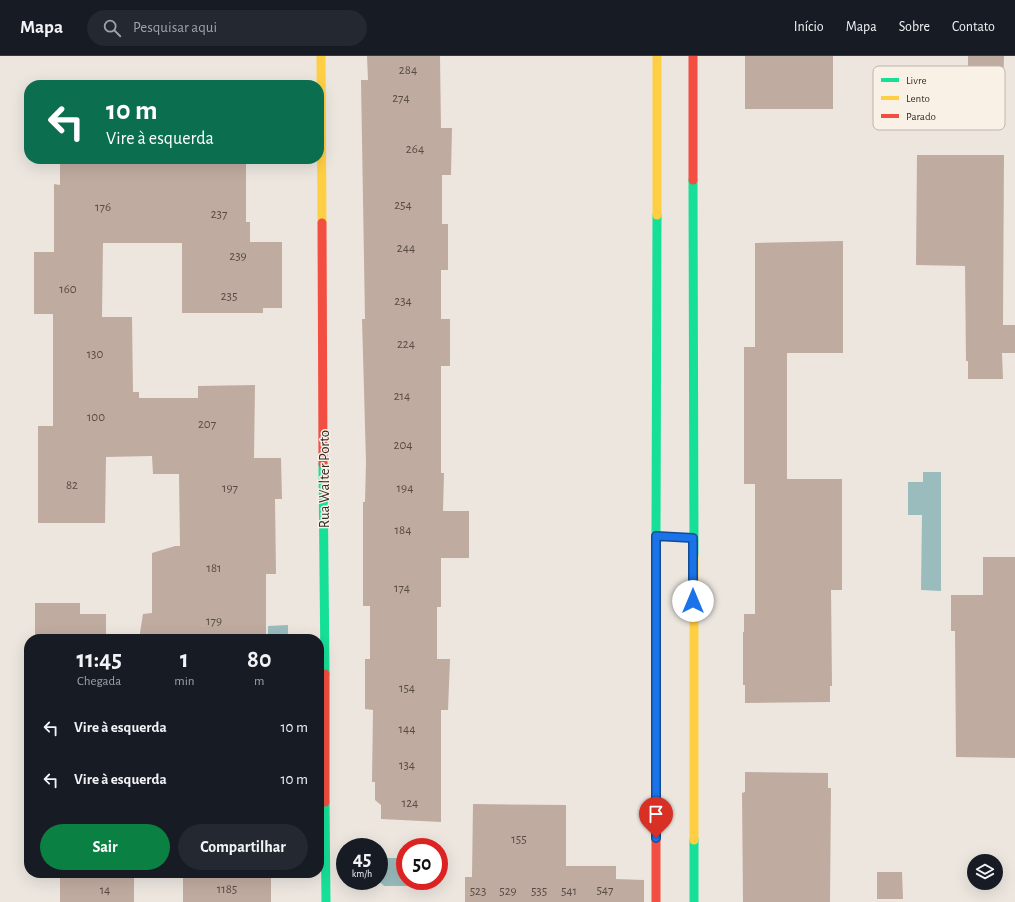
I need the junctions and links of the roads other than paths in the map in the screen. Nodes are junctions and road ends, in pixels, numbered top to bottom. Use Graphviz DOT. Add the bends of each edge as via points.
graph roads {
  1 [pos="321,56"];
  2 [pos="657,56"];
  3 [pos="693,56"];
  4 [pos="321,80"];
  5 [pos="322,164"];
  6 [pos="656,536"];
  7 [pos="693,538"];
  8 [pos="326,902"];
  9 [pos="656,902"];
  10 [pos="694,902"];
  1 -- 4 [label="main road, Rua Walter Porto"];
  2 -- 6 [label="main road"];
  3 -- 7 [label="main road"];
  5 -- 8 [label="main road, Rua Walter Porto"];
  6 -- 7 [label="main road"];
  6 -- 9 [label="main road"];
  7 -- 10 [label="main road"];
}
